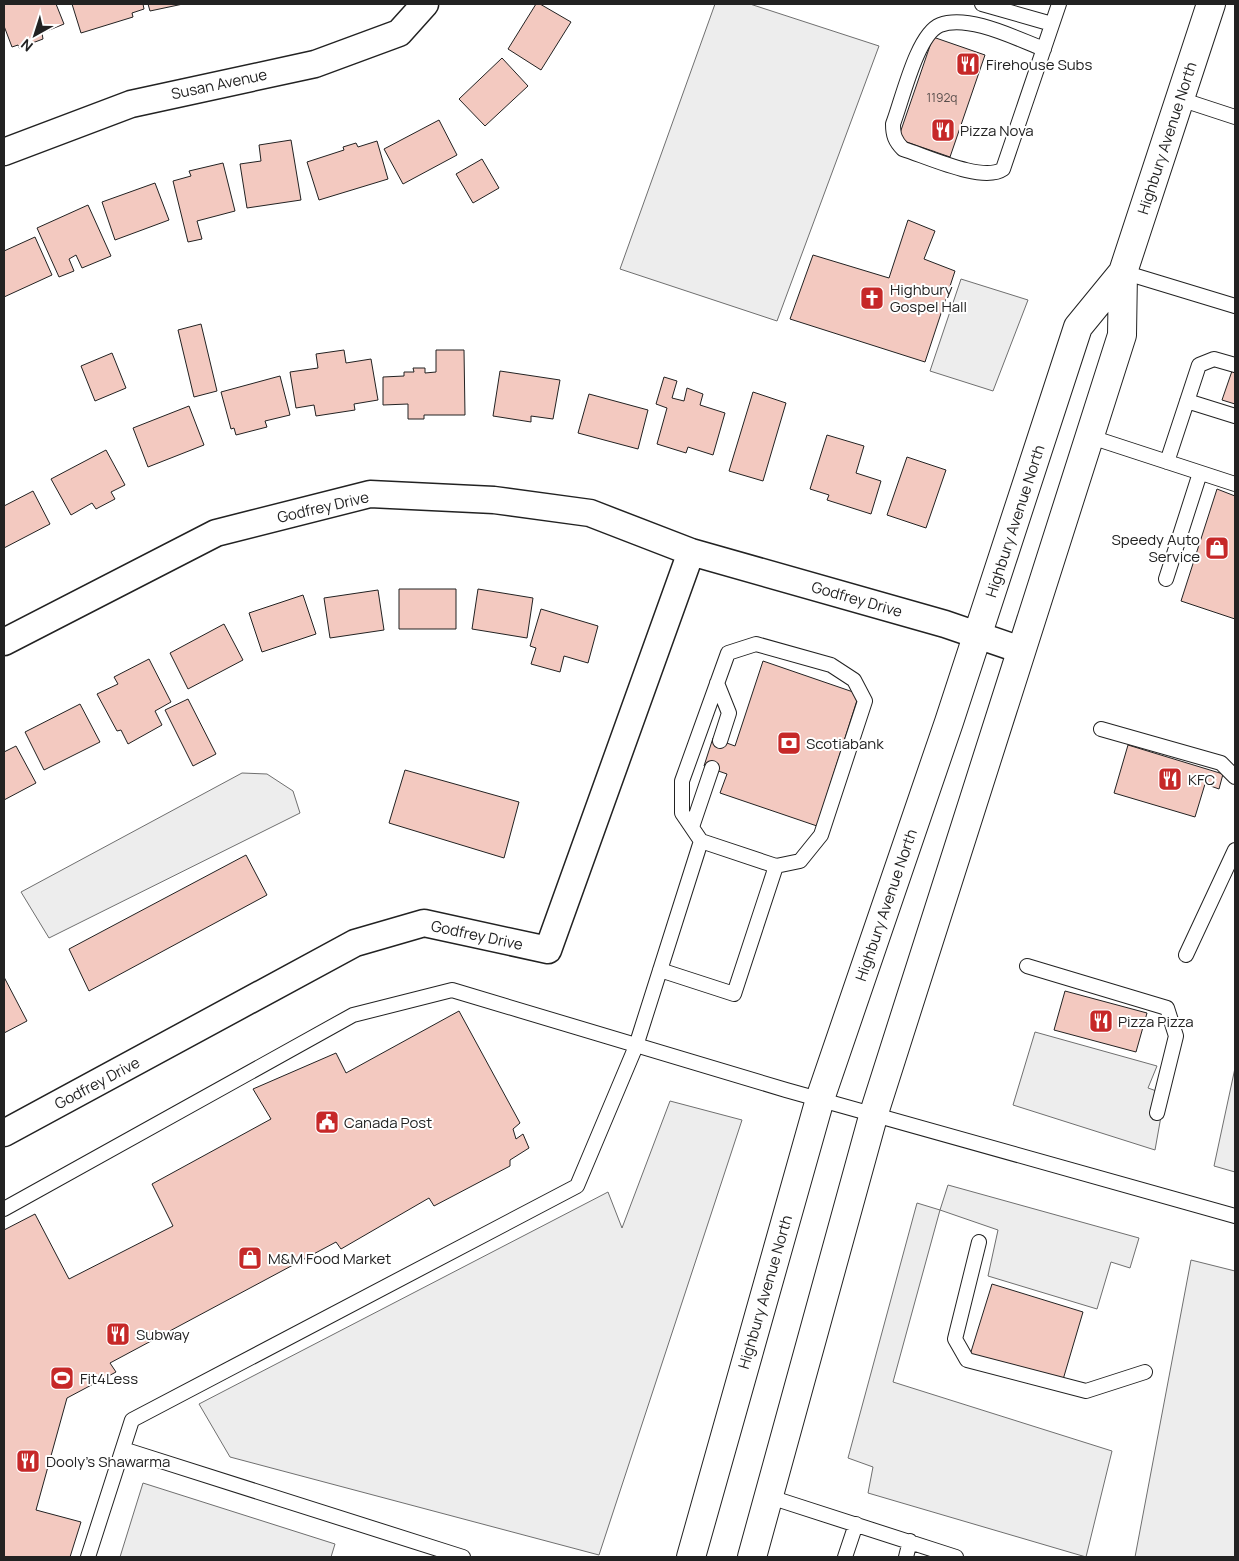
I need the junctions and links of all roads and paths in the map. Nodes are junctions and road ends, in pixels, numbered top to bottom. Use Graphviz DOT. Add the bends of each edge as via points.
graph roads {
  1 [pos="425,4"];
  2 [pos="982,4"];
  3 [pos="1059,4"];
  4 [pos="1211,4"];
  5 [pos="1052,24"];
  6 [pos="1044,49"];
  7 [pos="1180,99"];
  8 [pos="1235,117"];
  9 [pos="4,152"];
  10 [pos="1123,272"];
  11 [pos="1235,306"];
  12 [pos="1235,365"];
  13 [pos="1187,401"];
  14 [pos="1235,416"];
  15 [pos="1091,436"];
  16 [pos="1167,462"];
  17 [pos="1200,473"];
  18 [pos="1235,484"];
  19 [pos="691,552"];
  20 [pos="1166,579"];
  21 [pos="978,635"];
  22 [pos="4,642"];
  23 [pos="1021,650"];
  24 [pos="717,683"];
  25 [pos="1101,729"];
  26 [pos="720,740"];
  27 [pos="712,768"];
  28 [pos="1235,777"];
  29 [pos="692,828"];
  30 [pos="701,841"];
  31 [pos="1235,850"];
  32 [pos="776,866"];
  33 [pos="1186,955"];
  34 [pos="1027,966"];
  35 [pos="660,970"];
  36 [pos="636,1046"];
  37 [pos="820,1099"];
  38 [pos="874,1113"];
  39 [pos="1157,1113"];
  40 [pos="4,1133"];
  41 [pos="4,1209"];
  42 [pos="1235,1216"];
  43 [pos="980,1242"];
  44 [pos="1144,1372"];
  45 [pos="123,1449"];
  46 [pos="770,1497"];
  47 [pos="856,1524"];
  48 [pos="910,1541"];
  49 [pos="88,1557"];
  50 [pos="463,1557"];
  51 [pos="691,1557"];
  52 [pos="752,1557"];
  53 [pos="846,1557"];
  54 [pos="906,1557"];
  55 [pos="956,1557"];
  1 -- 9 [label="street, Susan Avenue" via="399,33 315,64 130,104"];
  2 -- 5 [label="lane"];
  3 -- 5 [label="lane"];
  4 -- 7 [label="main road, Highbury Avenue North"];
  5 -- 6 [label="lane"];
  6 -- 6 [label="lane" via="1003,169 977,173 903,148 897,143 893,124 916,56 929,34 940,25 956,22 976,25"];
  7 -- 8 [label="lane"];
  7 -- 10 [label="main road, Highbury Avenue North"];
  10 -- 11 [label="lane"];
  10 -- 15 [label="main road, Highbury Avenue North" via="1122,335"];
  10 -- 21 [label="main road, Highbury Avenue North" via="1078,327"];
  12 -- 13 [label="lane" via="1214,359 1199,365"];
  13 -- 14 [label="lane"];
  13 -- 16 [label="lane"];
  15 -- 16 [label="lane"];
  15 -- 23 [label="main road, Highbury Avenue North"];
  16 -- 17 [label="lane"];
  17 -- 18 [label="lane"];
  17 -- 20 [label="lane"];
  19 -- 21 [label="street, Godfrey Drive"];
  19 -- 22 [label="street, Godfrey Drive" via="590,512 494,500 370,494 216,533"];
  19 -- 40 [label="street, Godfrey Drive" via="548,950 424,923 355,943"];
  21 -- 23 [label="street, Godfrey Drive"];
  21 -- 37 [label="main road, Highbury Avenue North"];
  23 -- 38 [label="main road, Highbury Avenue North"];
  24 -- 26 [label="lane" via="729,713"];
  24 -- 29 [label="lane" via="682,781 682,814"];
  24 -- 32 [label="lane" via="728,653 756,644 831,665 854,680 865,701 821,835 800,861"];
  25 -- 28 [label="lane" via="1221,763"];
  27 -- 29 [label="lane"];
  29 -- 30 [label="lane"];
  30 -- 32 [label="lane"];
  30 -- 35 [label="lane"];
  31 -- 33 [label="lane"];
  32 -- 35 [label="lane" via="734,994"];
  34 -- 39 [label="lane" via="1167,1008 1176,1036"];
  35 -- 36 [label="lane"];
  36 -- 37 [label="lane"];
  36 -- 41 [label="lane" via="452,990 353,1015"];
  36 -- 45 [label="lane" via="577,1186 132,1420"];
  37 -- 38 [label="lane"];
  37 -- 51 [label="main road, Highbury Avenue North"];
  38 -- 42 [label="lane"];
  38 -- 46 [label="main road, Highbury Avenue North"];
  43 -- 44 [label="lane" via="954,1338 967,1360 1086,1391"];
  45 -- 49 [label="lane"];
  45 -- 50 [label="lane"];
  46 -- 47 [label="lane"];
  46 -- 52 [label="main road, Highbury Avenue North"];
  47 -- 48 [label="lane"];
  47 -- 53 [label="lane"];
  48 -- 54 [label="lane"];
  48 -- 55 [label="lane"];
}
